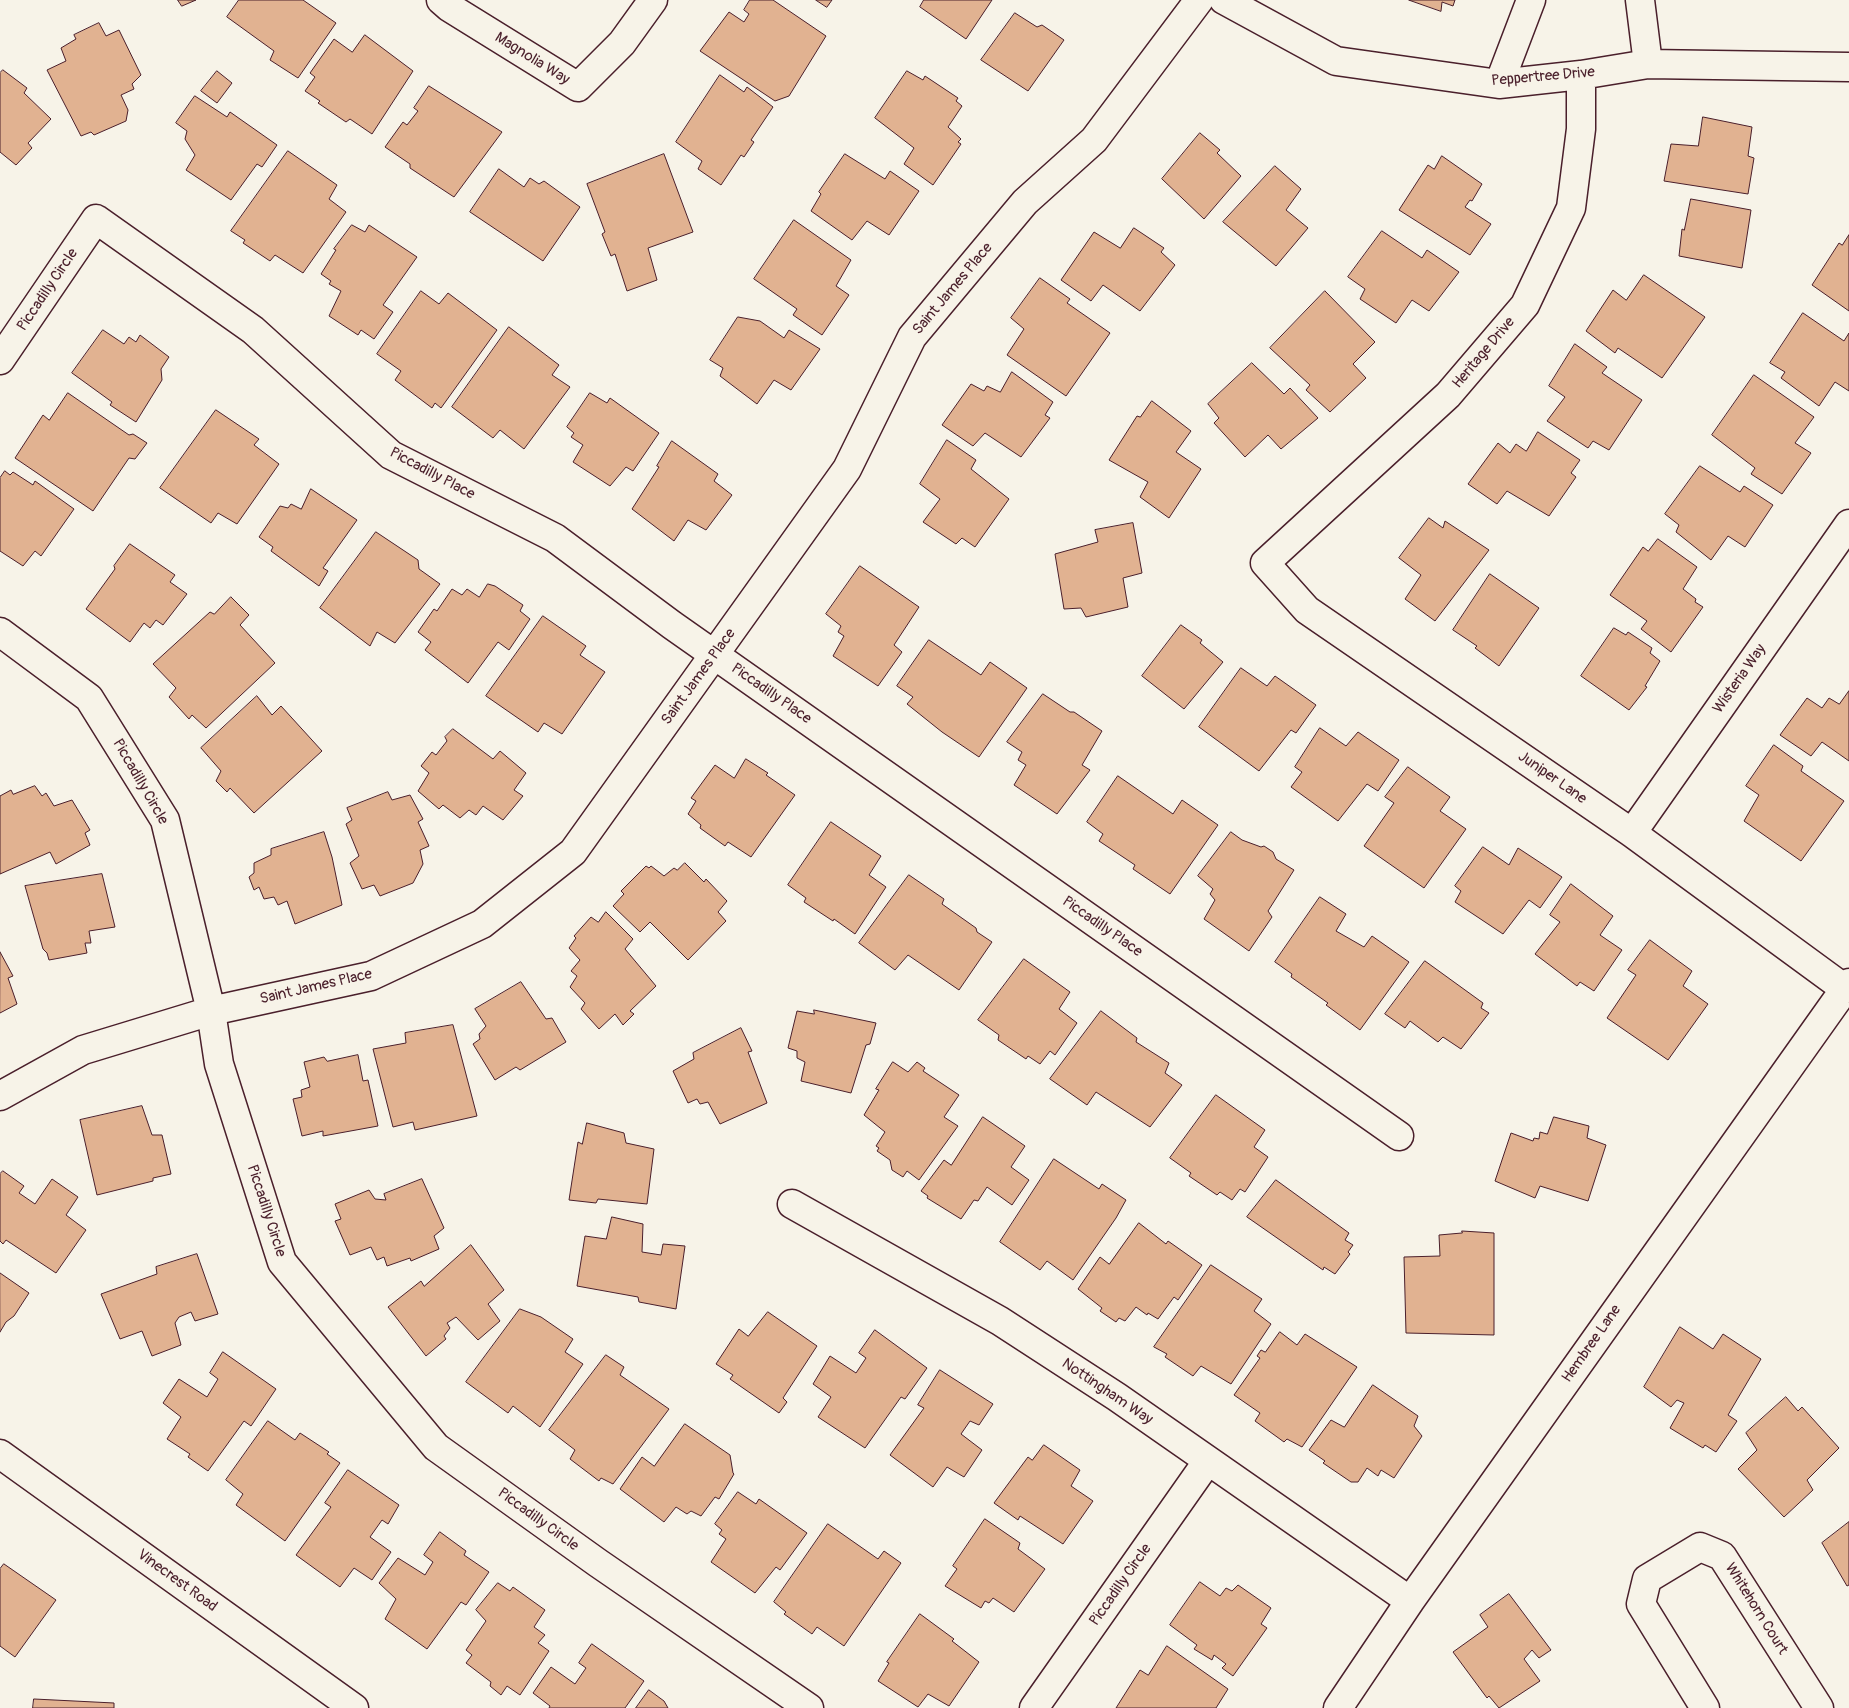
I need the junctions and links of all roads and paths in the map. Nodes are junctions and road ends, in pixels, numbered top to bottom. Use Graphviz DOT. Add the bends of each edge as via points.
graph roads {
  1 [pos="441,0"];
  2 [pos="653,0"];
  3 [pos="1200,0"];
  4 [pos="1224,0"];
  5 [pos="1531,0"];
  6 [pos="1640,0"];
  7 [pos="1648,64"];
  8 [pos="1849,67"];
  9 [pos="1581,75"];
  10 [pos="1499,84"];
  11 [pos="96,219"];
  12 [pos="0,360"];
  13 [pos="1849,524"];
  14 [pos="1265,562"];
  15 [pos="0,632"];
  16 [pos="716,655"];
  17 [pos="1632,833"];
  18 [pos="1847,986"];
  19 [pos="211,1011"];
  20 [pos="0,1096"];
  21 [pos="1399,1136"];
  22 [pos="792,1204"];
  23 [pos="0,1454"];
  24 [pos="1208,1462"];
  25 [pos="1410,1601"];
  26 [pos="354,1708"];
  27 [pos="809,1708"];
  28 [pos="1034,1708"];
  29 [pos="1338,1708"];
  30 [pos="1705,1708"];
  31 [pos="1819,1708"];
  1 -- 2 [label="street, Magnolia Way" via="578,87 622,43"];
  3 -- 16 [label="street, Saint James Place" via="1094,140 1025,202 912,337 847,469"];
  4 -- 10 [label="street, Peppertree Drive" via="1336,61"];
  5 -- 10 [label="street"];
  6 -- 7 [label="street"];
  7 -- 8 [label="street, Peppertree Drive"];
  7 -- 9 [label="street, Peppertree Drive"];
  9 -- 10 [label="street, Peppertree Drive"];
  9 -- 14 [label="street, Heritage Drive" via="1580,129 1572,208 1524,304 1448,395"];
  11 -- 12 [label="street, Piccadilly Circle"];
  11 -- 16 [label="street, Piccadilly Place" via="253,330 391,455 555,538"];
  13 -- 17 [label="street, Wisteria Way"];
  14 -- 17 [label="street, Juniper Lane" via="1307,610"];
  15 -- 19 [label="street, Piccadilly Circle" via="89,698 165,820"];
  16 -- 19 [label="street, Saint James Place" via="573,852 482,924 371,976"];
  16 -- 21 [label="street, Piccadilly Place"];
  17 -- 18 [label="street, Juniper Lane"];
  18 -- 25 [label="street, Hembree Lane"];
  19 -- 20 [label="street, Saint James Place" via="83,1050"];
  19 -- 27 [label="street, Piccadilly Circle" via="218,1064 282,1262 436,1447"];
  22 -- 24 [label="street, Nottingham Way" via="1000,1321 1117,1397"];
  23 -- 26 [label="street, Vinecrest Road"];
  24 -- 25 [label="street, Nottingham Way"];
  24 -- 28 [label="street, Piccadilly Circle"];
  25 -- 29 [label="street, Hembree Lane"];
  30 -- 31 [label="street, Whitehorn Court" via="1641,1604 1647,1579 1700,1548 1722,1556"];
}
